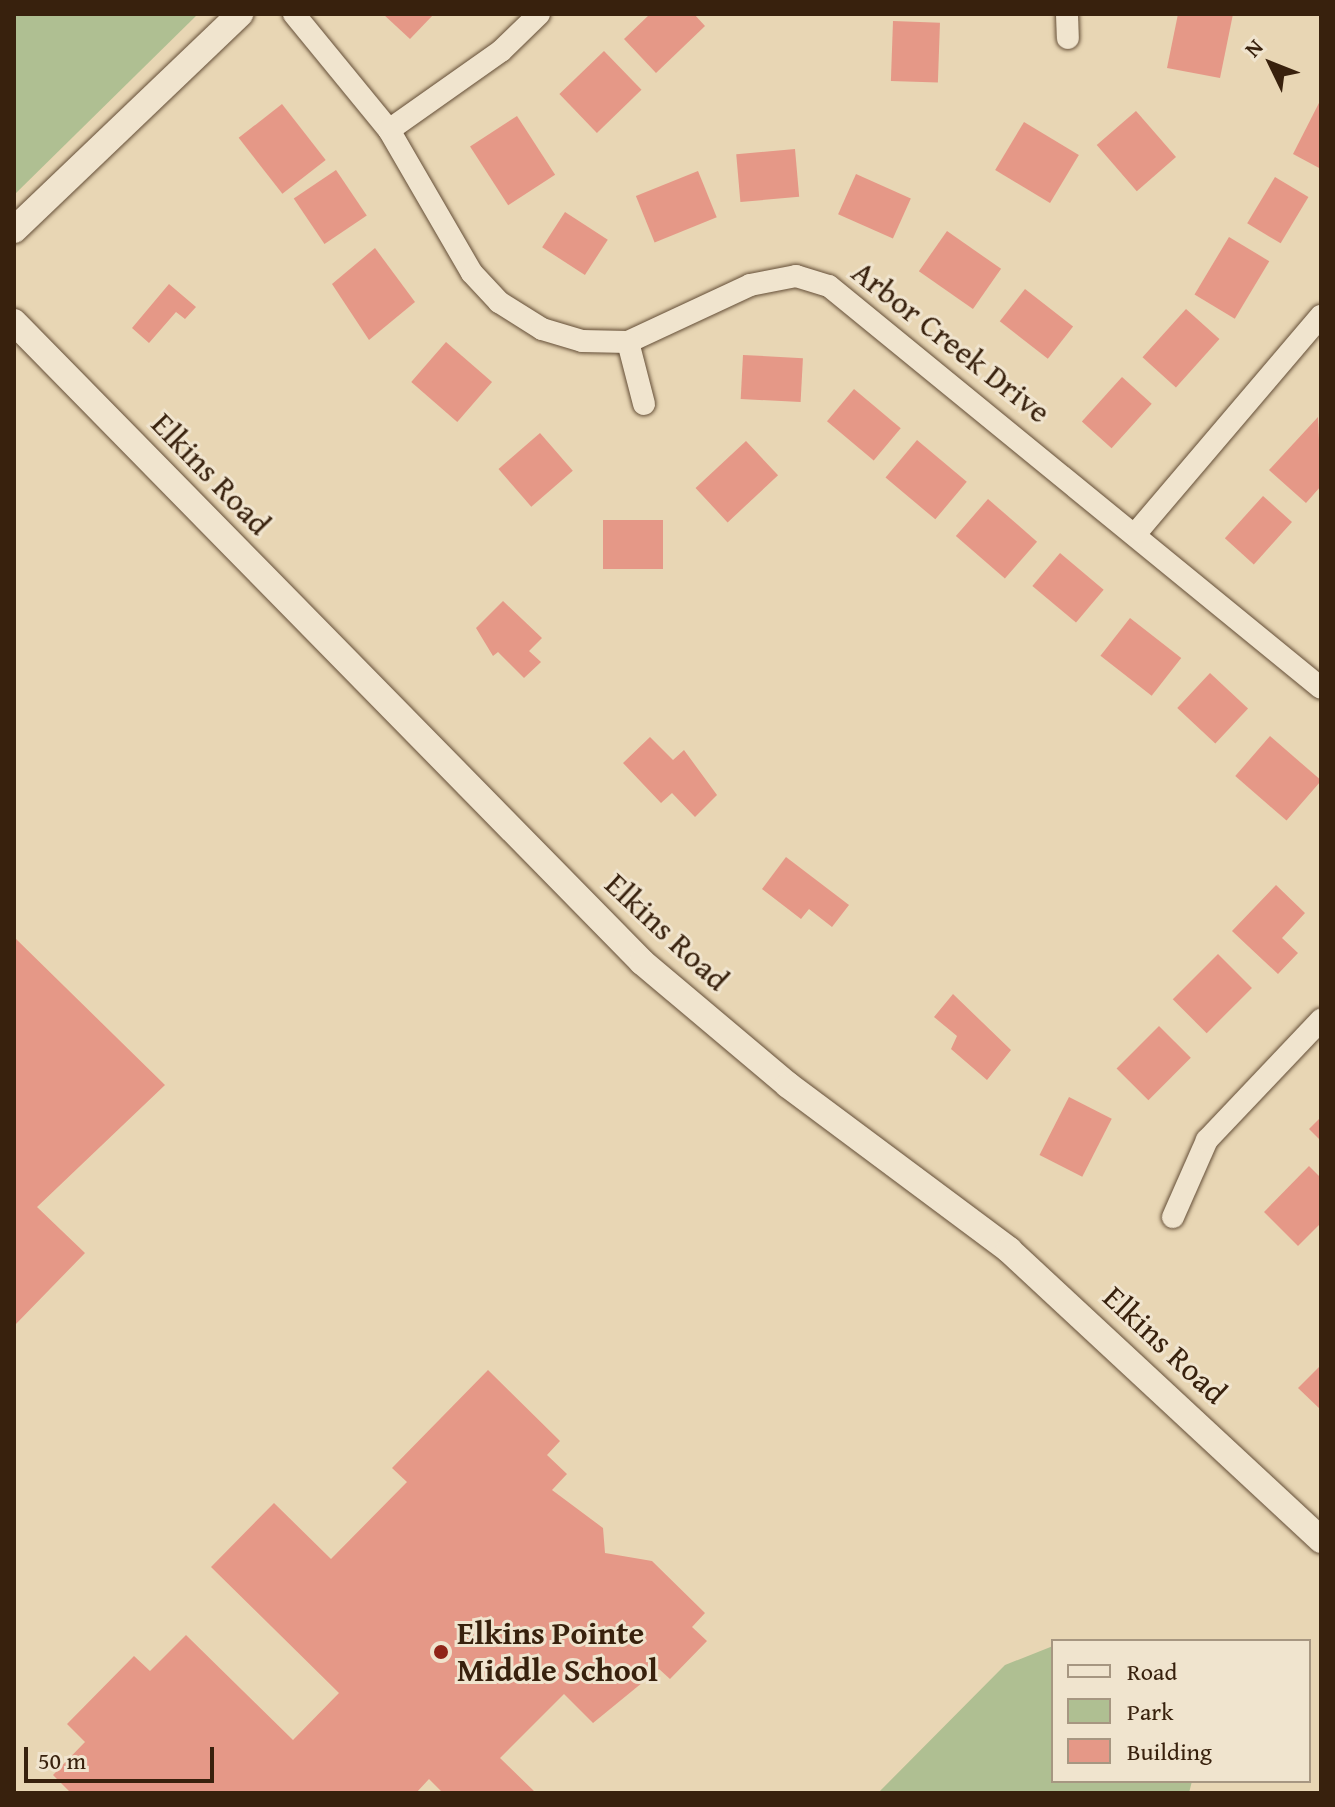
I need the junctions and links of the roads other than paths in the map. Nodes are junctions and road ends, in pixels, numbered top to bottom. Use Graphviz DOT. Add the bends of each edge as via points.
graph roads {
  1 [pos="240,14"];
  2 [pos="294,14"];
  3 [pos="539,14"];
  4 [pos="1067,14"];
  5 [pos="1068,38"];
  6 [pos="389,130"];
  7 [pos="14,230"];
  8 [pos="1321,316"];
  9 [pos="14,322"];
  10 [pos="628,342"];
  11 [pos="644,404"];
  12 [pos="1137,532"];
  13 [pos="1321,688"];
  14 [pos="1321,1020"];
  15 [pos="1173,1217"];
  16 [pos="1321,1539"];
  1 -- 7 [label="street"];
  2 -- 6 [label="street"];
  3 -- 6 [label="street" via="501,51"];
  4 -- 5 [label="street"];
  6 -- 10 [label="street" via="472,273 499,302 555,333"];
  8 -- 12 [label="street"];
  9 -- 16 [label="street, Elkins Road" via="642,962 788,1085 1009,1250"];
  10 -- 11 [label="street"];
  10 -- 12 [label="street, Arbor Creek Drive" via="750,285 796,276 829,286"];
  12 -- 13 [label="street, Arbor Creek Drive"];
  14 -- 15 [label="street" via="1207,1140"];
}
